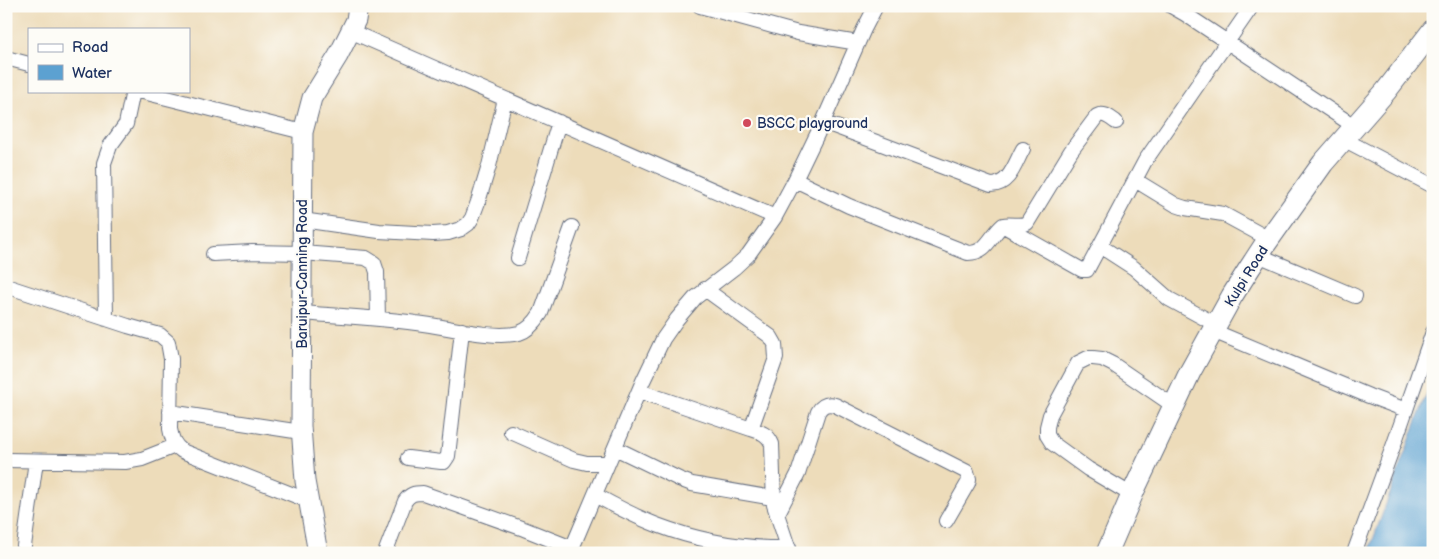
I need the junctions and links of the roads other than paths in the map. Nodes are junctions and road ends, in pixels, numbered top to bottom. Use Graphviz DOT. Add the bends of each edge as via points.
graph roads {
  1 [pos="358,6"];
  2 [pos="700,6"];
  3 [pos="876,6"];
  4 [pos="1171,6"];
  5 [pos="1252,6"];
  6 [pos="1433,30"];
  7 [pos="350,31"];
  8 [pos="1227,42"];
  9 [pos="858,43"];
  10 [pos="6,58"];
  11 [pos="28,64"];
  12 [pos="133,92"];
  13 [pos="143,92"];
  14 [pos="506,99"];
  15 [pos="559,122"];
  16 [pos="823,122"];
  17 [pos="1116,122"];
  18 [pos="303,132"];
  19 [pos="1349,132"];
  20 [pos="1023,148"];
  21 [pos="795,180"];
  22 [pos="1135,180"];
  23 [pos="1433,186"];
  24 [pos="775,217"];
  25 [pos="302,220"];
  26 [pos="1003,225"];
  27 [pos="572,227"];
  28 [pos="1100,246"];
  29 [pos="1264,247"];
  30 [pos="302,253"];
  31 [pos="213,254"];
  32 [pos="518,258"];
  33 [pos="6,286"];
  34 [pos="706,289"];
  35 [pos="1355,296"];
  36 [pos="301,313"];
  37 [pos="106,319"];
  38 [pos="378,319"];
  39 [pos="1215,328"];
  40 [pos="462,330"];
  41 [pos="1433,332"];
  42 [pos="639,391"];
  43 [pos="1174,406"];
  44 [pos="1406,410"];
  45 [pos="170,412"];
  46 [pos="751,428"];
  47 [pos="301,432"];
  48 [pos="511,432"];
  49 [pos="175,446"];
  50 [pos="615,448"];
  51 [pos="408,458"];
  52 [pos="6,460"];
  53 [pos="36,461"];
  54 [pos="608,463"];
  55 [pos="595,495"];
  56 [pos="1132,495"];
  57 [pos="773,498"];
  58 [pos="309,501"];
  59 [pos="777,515"];
  60 [pos="946,521"];
  61 [pos="571,550"];
  62 [pos="790,550"];
  63 [pos="24,553"];
  64 [pos="318,553"];
  65 [pos="385,553"];
  66 [pos="1107,553"];
  67 [pos="1354,553"];
  1 -- 7 [label="main road, Baruipur-Canning Road"];
  2 -- 9 [label="street" via="798,33"];
  3 -- 9 [label="street"];
  4 -- 8 [label="street"];
  5 -- 8 [label="street"];
  6 -- 19 [label="main road, Kulpi Road"];
  7 -- 14 [label="street"];
  7 -- 18 [label="main road, Baruipur-Canning Road" via="312,98"];
  8 -- 19 [label="street"];
  8 -- 22 [label="street"];
  9 -- 16 [label="street"];
  10 -- 11 [label="street"];
  12 -- 37 [label="street" via="126,124 110,146 104,163"];
  13 -- 18 [label="street"];
  14 -- 15 [label="street"];
  14 -- 25 [label="street" via="478,202 472,218 461,229 433,234 379,231"];
  15 -- 24 [label="street"];
  15 -- 32 [label="street"];
  16 -- 20 [label="street" via="991,185 1006,181"];
  16 -- 21 [label="street"];
  17 -- 26 [label="street" via="1105,115 1096,116 1026,223"];
  18 -- 25 [label="main road, Baruipur-Canning Road"];
  19 -- 23 [label="street"];
  19 -- 29 [label="main road, Kulpi Road"];
  21 -- 24 [label="street"];
  21 -- 26 [label="street" via="849,206 968,253 984,247"];
  22 -- 28 [label="street"];
  22 -- 29 [label="street" via="1176,205 1223,214"];
  24 -- 34 [label="street" via="748,255"];
  25 -- 30 [label="main road, Baruipur-Canning Road"];
  26 -- 28 [label="street" via="1084,271"];
  27 -- 40 [label="street" via="541,312 526,330 493,334"];
  28 -- 39 [label="street" via="1134,268 1169,299"];
  29 -- 35 [label="street"];
  29 -- 39 [label="main road, Kulpi Road"];
  30 -- 31 [label="street"];
  30 -- 36 [label="main road, Baruipur-Canning Road"];
  30 -- 38 [label="street" via="366,258 374,263"];
  33 -- 37 [label="street"];
  34 -- 42 [label="street" via="663,339"];
  34 -- 46 [label="street" via="776,344 776,358"];
  36 -- 38 [label="street"];
  36 -- 47 [label="main road, Baruipur-Canning Road"];
  37 -- 45 [label="street" via="160,335 168,342 171,359"];
  38 -- 40 [label="street"];
  39 -- 43 [label="main road, Kulpi Road"];
  39 -- 44 [label="street"];
  40 -- 51 [label="street" via="448,456 444,462"];
  41 -- 44 [label="street"];
  42 -- 46 [label="street"];
  42 -- 50 [label="street"];
  43 -- 56 [label="main road, Kulpi Road"];
  43 -- 56 [label="street" via="1114,365 1102,359 1088,358 1078,363 1050,415 1047,435 1052,443"];
  44 -- 67 [label="street"];
  45 -- 47 [label="street"];
  45 -- 49 [label="street"];
  46 -- 57 [label="street" via="764,434 772,444"];
  47 -- 58 [label="main road, Baruipur-Canning Road"];
  48 -- 54 [label="street" via="574,460"];
  49 -- 53 [label="street" via="125,462"];
  49 -- 58 [label="street"];
  50 -- 54 [label="street"];
  50 -- 57 [label="street" via="692,484"];
  52 -- 53 [label="street"];
  53 -- 63 [label="street"];
  54 -- 55 [label="street"];
  55 -- 61 [label="street"];
  55 -- 62 [label="street" via="656,525 714,542"];
  56 -- 66 [label="main road, Kulpi Road"];
  57 -- 59 [label="street"];
  58 -- 64 [label="main road, Baruipur-Canning Road"];
  59 -- 60 [label="street" via="798,474 818,412 830,404 967,472 968,483"];
  59 -- 62 [label="street"];
  61 -- 65 [label="street" via="524,529 423,493 415,493 405,501"];
}
